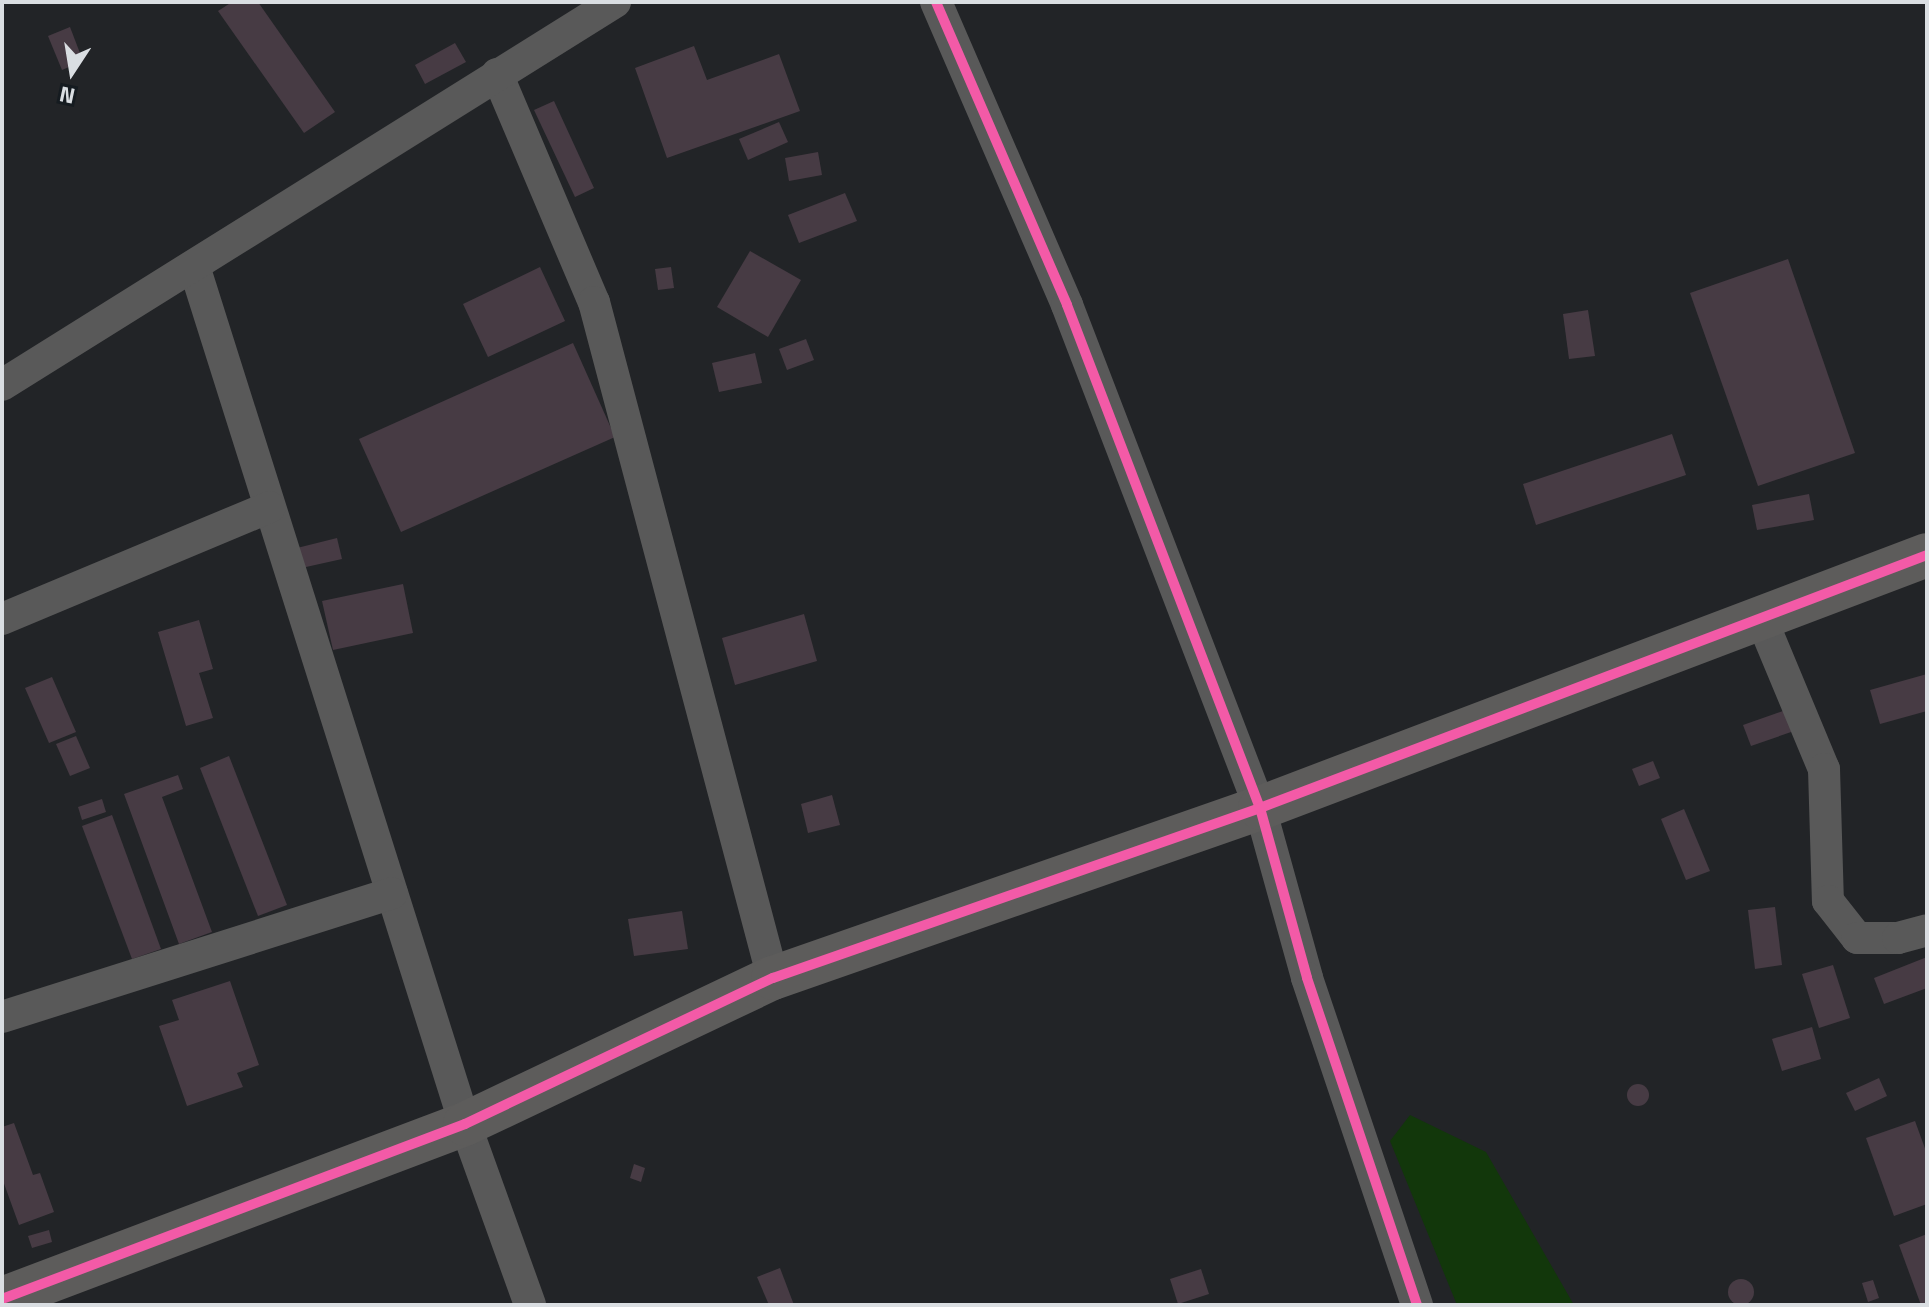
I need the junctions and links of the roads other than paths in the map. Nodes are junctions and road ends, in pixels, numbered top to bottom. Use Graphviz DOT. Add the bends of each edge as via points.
graph roads {
  1 [pos="615,2"];
  2 [pos="936,2"];
  3 [pos="497,74"];
  4 [pos="194,266"];
  5 [pos="2,385"];
  6 [pos="270,507"];
  7 [pos="1927,555"];
  8 [pos="1761,618"];
  9 [pos="2,619"];
  10 [pos="1260,808"];
  11 [pos="392,893"];
  12 [pos="1927,930"];
  13 [pos="773,978"];
  14 [pos="2,1017"];
  15 [pos="465,1124"];
  16 [pos="2,1299"];
  17 [pos="530,1305"];
  18 [pos="1417,1305"];
  1 -- 3 [label="street"];
  2 -- 10 [label="street" via="1067,305"];
  3 -- 4 [label="street"];
  3 -- 13 [label="street" via="594,302"];
  4 -- 5 [label="street"];
  4 -- 6 [label="street"];
  6 -- 9 [label="street"];
  6 -- 11 [label="street"];
  7 -- 8 [label="street"];
  8 -- 10 [label="street"];
  8 -- 12 [label="street" via="1824,769 1828,901 1857,938 1898,938"];
  10 -- 13 [label="street"];
  10 -- 18 [label="street" via="1307,978"];
  11 -- 14 [label="street"];
  11 -- 15 [label="street"];
  13 -- 15 [label="street"];
  15 -- 16 [label="street"];
  15 -- 17 [label="street"];
}
